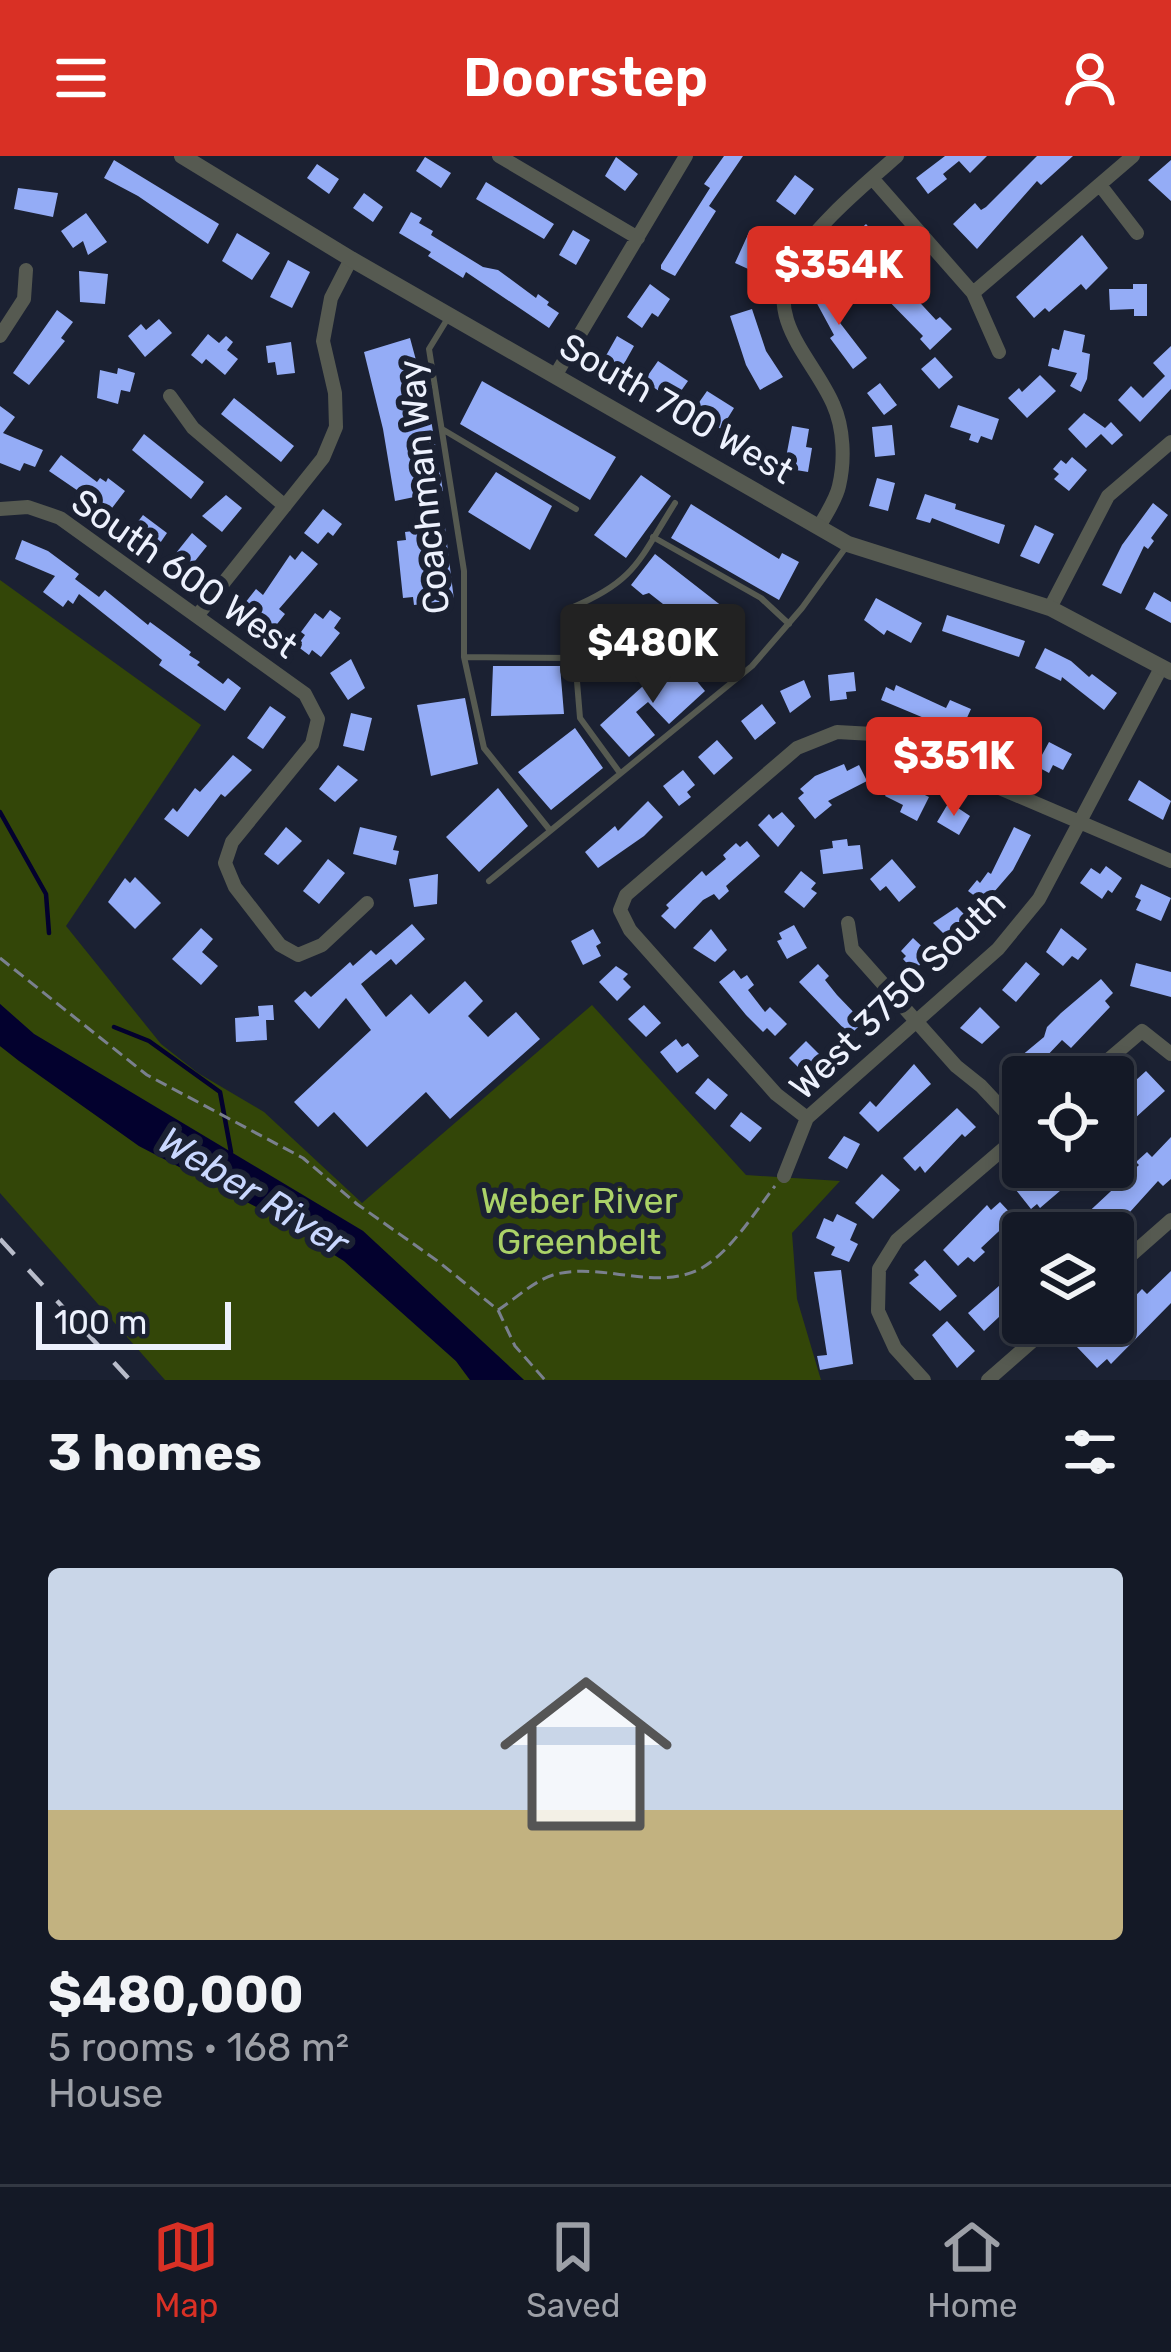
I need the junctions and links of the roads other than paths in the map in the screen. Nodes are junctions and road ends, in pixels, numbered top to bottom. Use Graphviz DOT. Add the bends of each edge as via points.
graph roads {
  1 [pos="182,156"];
  2 [pos="499,156"];
  3 [pos="686,156"];
  4 [pos="897,156"];
  5 [pos="1133,156"];
  6 [pos="872,178"];
  7 [pos="1100,185"];
  8 [pos="1137,232"];
  9 [pos="638,238"];
  10 [pos="351,259"];
  11 [pos="26,270"];
  12 [pos="973,293"];
  13 [pos="449,315"];
  14 [pos="0,336"];
  15 [pos="999,352"];
  16 [pos="555,376"];
  17 [pos="170,396"];
  18 [pos="442,429"];
  19 [pos="1171,442"];
  20 [pos="675,503"];
  21 [pos="285,506"];
  22 [pos="0,509"];
  23 [pos="576,509"];
  24 [pos="819,527"];
  25 [pos="653,537"];
  26 [pos="848,544"];
  27 [pos="1050,608"];
  28 [pos="196,616"];
  29 [pos="789,623"];
  30 [pos="464,657"];
  31 [pos="574,658"];
  32 [pos="1166,670"];
  33 [pos="620,773"];
  34 [pos="1080,821"];
  35 [pos="549,830"];
  36 [pos="1171,861"];
  37 [pos="489,881"];
  38 [pos="367,903"];
  39 [pos="848,923"];
  40 [pos="915,1020"];
  41 [pos="1171,1054"];
  42 [pos="1112,1056"];
  43 [pos="1002,1108"];
  44 [pos="806,1118"];
  45 [pos="1002,1149"];
  46 [pos="784,1176"];
  47 [pos="1171,1220"];
  48 [pos="1134,1252"];
  49 [pos="1029,1344"];
  50 [pos="924,1380"];
  51 [pos="988,1380"];
  1 -- 10 [label="street, South 700 West"];
  2 -- 9 [label="street"];
  3 -- 9 [label="street"];
  4 -- 6 [label="street"];
  5 -- 7 [label="street"];
  6 -- 12 [label="street"];
  6 -- 24 [label="street" via="790,267 782,296 788,327 835,406 843,447 839,489"];
  7 -- 8 [label="street"];
  7 -- 12 [label="street"];
  9 -- 16 [label="street"];
  10 -- 13 [label="street, South 700 West"];
  10 -- 21 [label="street" via="331,298 323,341 336,427"];
  11 -- 14 [label="street" via="24,299"];
  12 -- 15 [label="street"];
  13 -- 16 [label="street, South 700 West"];
  13 -- 18 [label="lane, Coachman Way" via="429,350"];
  16 -- 24 [label="street, South 700 West"];
  17 -- 21 [label="street" via="193,428"];
  18 -- 23 [label="lane"];
  18 -- 30 [label="lane, Coachman Way" via="464,571"];
  19 -- 27 [label="street" via="1108,496"];
  20 -- 25 [label="lane"];
  21 -- 28 [label="street"];
  22 -- 28 [label="street, South 600 West" via="28,507 60,518"];
  24 -- 26 [label="street, South 700 West"];
  25 -- 29 [label="lane" via="761,598"];
  25 -- 31 [label="lane" via="612,590 571,608"];
  26 -- 27 [label="street, South 700 West"];
  26 -- 29 [label="lane"];
  27 -- 32 [label="street, South 700 West"];
  28 -- 38 [label="street, South 600 West" via="305,694 318,719 312,744 232,842 225,863 235,887 280,945 298,955 322,945"];
  29 -- 33 [label="lane" via="752,666"];
  30 -- 31 [label="lane, Coachman Way"];
  30 -- 35 [label="lane, Coachman Way" via="484,748"];
  31 -- 33 [label="lane" via="580,718"];
  32 -- 34 [label="street, West 3750 South"];
  33 -- 35 [label="lane"];
  34 -- 36 [label="street"];
  34 -- 40 [label="street, West 3750 South" via="1039,899 998,949"];
  34 -- 44 [label="street" via="873,734 837,732 797,748 626,895 620,910 630,930"];
  35 -- 37 [label="lane"];
  39 -- 40 [label="street" via="853,949"];
  40 -- 43 [label="street"];
  40 -- 44 [label="street, West 3750 South"];
  41 -- 42 [label="street" via="1142,1030"];
  44 -- 46 [label="street, West 3750 South"];
  45 -- 50 [label="street" via="897,1240 879,1269 878,1311 895,1348"];
  47 -- 48 [label="street"];
  49 -- 51 [label="street"];
}
